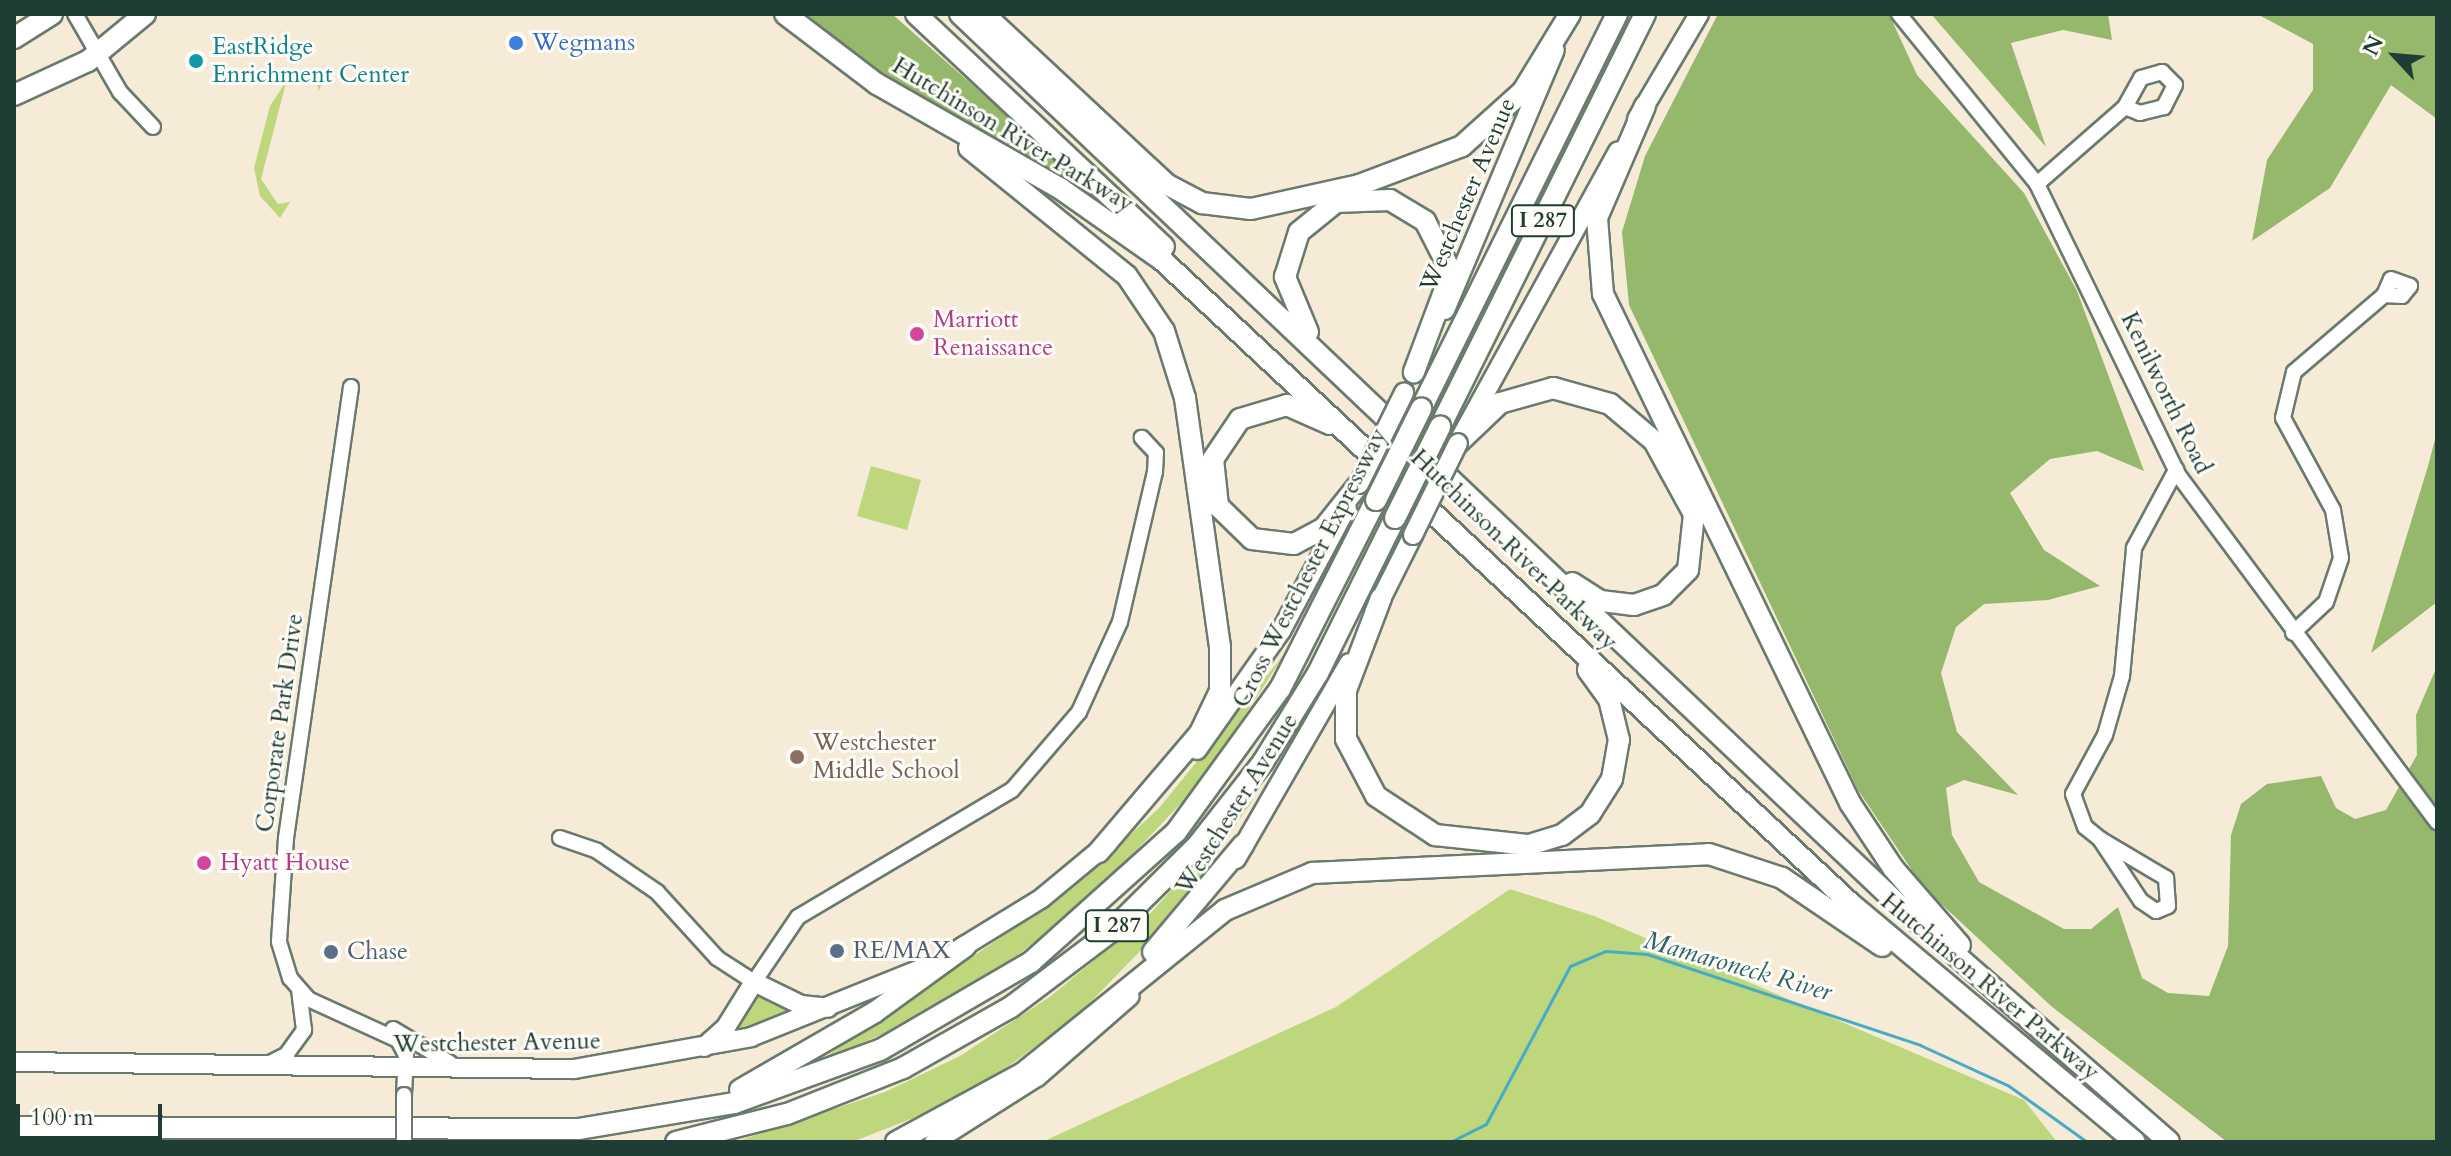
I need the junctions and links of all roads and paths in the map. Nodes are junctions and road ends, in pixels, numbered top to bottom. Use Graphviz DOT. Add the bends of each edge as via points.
graph roads {
  1 [pos="52,14"];
  2 [pos="75,14"];
  3 [pos="145,14"];
  4 [pos="785,14"];
  5 [pos="916,14"];
  6 [pos="947,14"];
  7 [pos="960,14"];
  8 [pos="984,14"];
  9 [pos="1570,14"];
  10 [pos="1617,14"];
  11 [pos="1645,14"];
  12 [pos="1699,14"];
  13 [pos="1899,14"];
  14 [pos="14,38"];
  15 [pos="98,53"];
  16 [pos="1039,89"];
  17 [pos="14,95"];
  18 [pos="1645,106"];
  19 [pos="915,107"];
  20 [pos="2125,107"];
  21 [pos="153,127"];
  22 [pos="2037,184"];
  23 [pos="2384,295"];
  24 [pos="1268,353"];
  25 [pos="1414,372"];
  26 [pos="1349,381"];
  27 [pos="351,387"];
  28 [pos="1142,438"];
  29 [pos="1458,443"];
  30 [pos="1384,462"];
  31 [pos="2176,470"];
  32 [pos="1359,484"];
  33 [pos="1506,531"];
  34 [pos="1523,595"];
  35 [pos="1381,598"];
  36 [pos="2293,633"];
  37 [pos="2437,822"];
  38 [pos="560,838"];
  39 [pos="2100,839"];
  40 [pos="1243,845"];
  41 [pos="1098,853"];
  42 [pos="966,946"];
  43 [pos="1163,958"];
  44 [pos="754,982"];
  45 [pos="299,991"];
  46 [pos="1105,1005"];
  47 [pos="835,1008"];
  48 [pos="2014,1009"];
  49 [pos="363,1024"];
  50 [pos="1998,1029"];
  51 [pos="698,1051"];
  52 [pos="14,1062"];
  53 [pos="262,1066"];
  54 [pos="405,1069"];
  55 [pos="522,1071"];
  56 [pos="665,1118"];
  57 [pos="14,1127"];
  58 [pos="404,1142"];
  59 [pos="676,1142"];
  60 [pos="896,1142"];
  61 [pos="934,1142"];
  62 [pos="2135,1142"];
  63 [pos="2169,1142"];
  1 -- 14 [label="highway"];
  2 -- 15 [label="street"];
  3 -- 15 [label="highway"];
  4 -- 19 [label="highway, Hutchinson River Parkway"];
  5 -- 24 [label="highway"];
  6 -- 16 [label="highway"];
  7 -- 16 [label="highway, Hutchinson River Parkway"];
  8 -- 9 [label="highway" via="1166,184 1202,203 1251,209 1359,185 1462,146 1523,91"];
  9 -- 25 [label="main road, Westchester Avenue"];
  10 -- 56 [label="highway, Cross Westchester Expressway / I 287, bridge" via="1376,500 1252,734 1176,832 1085,920 1002,983 896,1043 783,1088"];
  11 -- 59 [label="highway, I 287, bridge" via="1314,680 1263,762 1197,846 1097,943 995,1017 903,1068 787,1114"];
  12 -- 18 [label="main road"];
  13 -- 22 [label="street, Kenilworth Road"];
  15 -- 17 [label="highway"];
  15 -- 21 [label="street"];
  16 -- 26 [label="highway, Hutchinson River Parkway"];
  18 -- 29 [label="main road"];
  18 -- 48 [label="highway" via="1597,218 1596,263 1606,302 1850,803 1893,868"];
  19 -- 24 [label="highway, Hutchinson River Parkway" via="1120,228"];
  19 -- 41 [label="highway" via="1116,264 1155,315 1181,380 1220,646 1220,691 1200,733"];
  20 -- 22 [label="street"];
  22 -- 31 [label="street, Kenilworth Road"];
  23 -- 36 [label="street" via="2294,372 2283,418 2333,510 2341,558 2326,602"];
  24 -- 30 [label="highway, Hutchinson River Parkway"];
  25 -- 26 [label="highway" via="1445,289 1444,255 1413,211 1359,196 1329,206 1304,225 1285,277 1298,319"];
  25 -- 32 [label="main road, Westchester Avenue, bridge"];
  26 -- 33 [label="highway, Hutchinson River Parkway"];
  27 -- 45 [label="street, Corporate Park Drive" via="279,902 283,959"];
  28 -- 44 [label="street" via="1156,453 1155,472 1120,622 1079,712 1012,790 813,905 784,931"];
  29 -- 33 [label="highway" via="1517,394 1553,388 1597,397 1635,420 1663,453 1691,507 1696,541 1688,570 1669,591 1616,605 1585,593"];
  29 -- 35 [label="main road, Westchester Avenue, bridge"];
  30 -- 32 [label="highway" via="1313,413 1282,405 1235,424 1212,466 1224,516 1242,534 1270,544 1316,535"];
  30 -- 34 [label="highway, Hutchinson River Parkway"];
  31 -- 36 [label="street, Kenilworth Road"];
  31 -- 39 [label="street" via="2134,548 2122,676 2105,735 2073,794 2085,827"];
  32 -- 41 [label="main road, Westchester Avenue" via="1252,677 1174,776"];
  33 -- 48 [label="highway, Hutchinson River Parkway"];
  34 -- 35 [label="highway" via="1605,692 1619,747 1612,779 1590,814 1555,838 1515,846 1421,830 1382,803 1358,769 1344,698"];
  34 -- 50 [label="highway, Hutchinson River Parkway" via="1836,890"];
  35 -- 40 [label="main road, Westchester Avenue"];
  36 -- 37 [label="street, Kenilworth Road"];
  38 -- 44 [label="street" via="597,851 657,892 717,958"];
  39 -- 39 [label="street" via="2141,901 2156,911 2168,906 2166,878"];
  40 -- 43 [label="main road, Westchester Avenue"];
  40 -- 46 [label="highway"];
  41 -- 42 [label="main road, Westchester Avenue"];
  42 -- 47 [label="main road, Westchester Avenue"];
  42 -- 56 [label="highway" via="781,1071"];
  43 -- 46 [label="highway"];
  43 -- 50 [label="highway" via="1241,900 1322,871 1698,852 1748,863 1797,886"];
  43 -- 61 [label="main road, Westchester Avenue" via="1052,1066"];
  44 -- 47 [label="main road" via="801,1005"];
  44 -- 51 [label="main road" via="726,1027"];
  45 -- 49 [label="street"];
  45 -- 53 [label="street, Corporate Park Drive" via="306,1020 299,1041"];
  46 -- 60 [label="highway" via="986,1099"];
  47 -- 51 [label="main road, Westchester Avenue"];
  48 -- 63 [label="highway, Hutchinson River Parkway"];
  49 -- 54 [label="street" via="398,1040"];
  49 -- 55 [label="street" via="394,1029 440,1062"];
  50 -- 62 [label="highway, Hutchinson River Parkway"];
  51 -- 55 [label="main road, Westchester Avenue"];
  52 -- 53 [label="main road, Westchester Avenue"];
  53 -- 54 [label="main road, Westchester Avenue"];
  54 -- 55 [label="main road, Westchester Avenue"];
  54 -- 58 [label="street, bridge"];
  56 -- 57 [label="highway, Cross Westchester Expressway / I 287" via="519,1132"];
}
